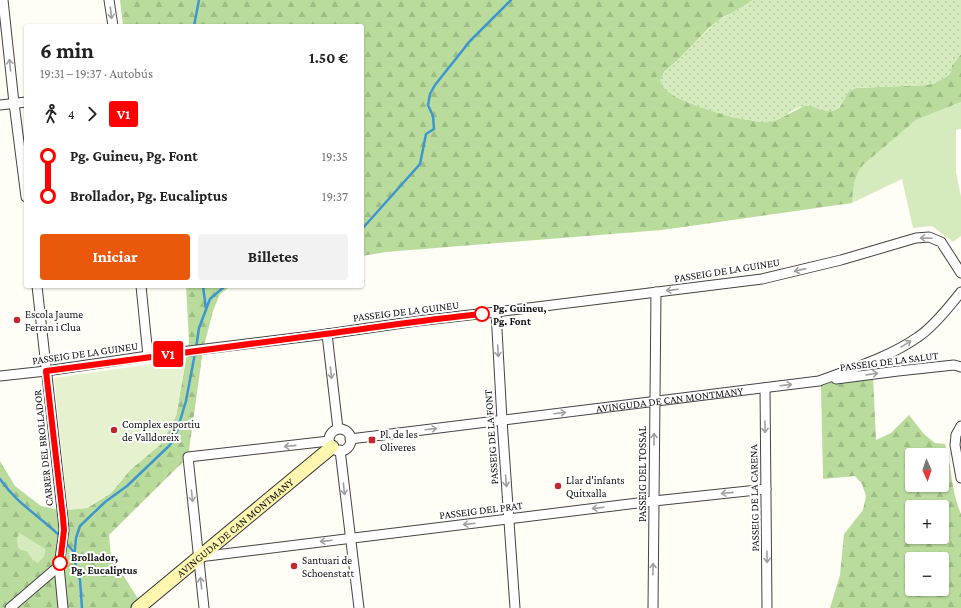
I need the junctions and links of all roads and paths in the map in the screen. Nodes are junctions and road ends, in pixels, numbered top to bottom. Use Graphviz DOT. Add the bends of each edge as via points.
graph roads {
  1 [pos="3,0"];
  2 [pos="109,0"];
  3 [pos="113,24"];
  4 [pos="24,102"];
  5 [pos="14,103"];
  6 [pos="0,105"];
  7 [pos="24,181"];
  8 [pos="961,273"];
  9 [pos="37,288"];
  10 [pos="141,288"];
  11 [pos="656,292"];
  12 [pos="961,292"];
  13 [pos="496,312"];
  14 [pos="327,334"];
  15 [pos="148,356"];
  16 [pos="961,368"];
  17 [pos="46,371"];
  18 [pos="0,376"];
  19 [pos="819,381"];
  20 [pos="765,388"];
  21 [pos="654,402"];
  22 [pos="502,420"];
  23 [pos="961,426"];
  24 [pos="338,429"];
  25 [pos="350,439"];
  26 [pos="334,446"];
  27 [pos="961,478"];
  28 [pos="766,490"];
  29 [pos="654,501"];
  30 [pos="509,519"];
  31 [pos="350,538"];
  32 [pos="198,557"];
  33 [pos="59,566"];
  34 [pos="10,608"];
  35 [pos="63,608"];
  36 [pos="138,608"];
  37 [pos="204,608"];
  38 [pos="359,608"];
  39 [pos="516,608"];
  40 [pos="652,608"];
  41 [pos="767,608"];
  5 -- 1 [label="street, one-way"];
  2 -- 3 [label="street, one-way"];
  4 -- 5 [label="street"];
  5 -- 6 [label="street"];
  5 -- 7 [label="street"];
  8 -- 11 [label="street, PASSEIG DE LA GUINEU, one-way" via="941,242 929,237 916,238 841,260 762,278"];
  9 -- 17 [label="street, CARRER DEL BROLLADOR"];
  10 -- 15 [label="street"];
  11 -- 13 [label="street, PASSEIG DE LA GUINEU"];
  11 -- 21 [label="street, PASSEIG DEL TOSSAL"];
  19 -- 12 [label="street, AVINGUDA DE CAN MONTMANY, one-way" via="889,355 920,336"];
  13 -- 14 [label="street, PASSEIG DE LA GUINEU"];
  13 -- 22 [label="street, PASSEIG DE LA FONT, one-way"];
  14 -- 15 [label="street, PASSEIG DE LA GUINEU"];
  14 -- 24 [label="street, one-way"];
  15 -- 17 [label="street, PASSEIG DE LA GUINEU"];
  19 -- 16 [label="street, PASSEIG DE LA SALUT, one-way" via="954,365"];
  17 -- 18 [label="street, PASSEIG DE LA GUINEU"];
  17 -- 33 [label="street, CARRER DEL BROLLADOR" via="64,530"];
  20 -- 19 [label="street, AVINGUDA DE CAN MONTMANY, one-way"];
  20 -- 21 [label="street, AVINGUDA DE CAN MONTMANY"];
  20 -- 28 [label="street, PASSEIG DE LA CARENA, one-way"];
  22 -- 21 [label="street, AVINGUDA DE CAN MONTMANY, one-way"];
  29 -- 21 [label="street, PASSEIG DEL TOSSAL, one-way"];
  25 -- 22 [label="street, AVINGUDA DE CAN MONTMANY, one-way"];
  22 -- 30 [label="street, PASSEIG DE LA FONT, one-way"];
  23 -- 27 [label="street" via="956,435 955,445"];
  24 -- 25 [label="street" via="345,430"];
  24 -- 26 [label="street" via="330,435"];
  25 -- 26 [label="street" via="348,447"];
  26 -- 31 [label="street, one-way"];
  26 -- 32 [label="street, AVINGUDA DE CAN MONTMANY"];
  26 -- 32 [label="street, one-way" via="188,457"];
  28 -- 29 [label="street, PASSEIG DEL PRAT, one-way"];
  28 -- 41 [label="street, PASSEIG DE LA CARENA, one-way"];
  29 -- 30 [label="street, PASSEIG DEL PRAT, one-way"];
  40 -- 29 [label="street, PASSEIG DEL TOSSAL, one-way"];
  30 -- 31 [label="street, PASSEIG DEL PRAT, one-way"];
  30 -- 39 [label="street, PASSEIG DE LA FONT"];
  31 -- 32 [label="street, PASSEIG DEL PRAT, one-way"];
  31 -- 38 [label="street"];
  32 -- 36 [label="street, AVINGUDA DE CAN MONTMANY"];
  37 -- 32 [label="street, one-way"];
  33 -- 34 [label="street"];
  33 -- 35 [label="street, CARRER DEL BROLLADOR"];
}
